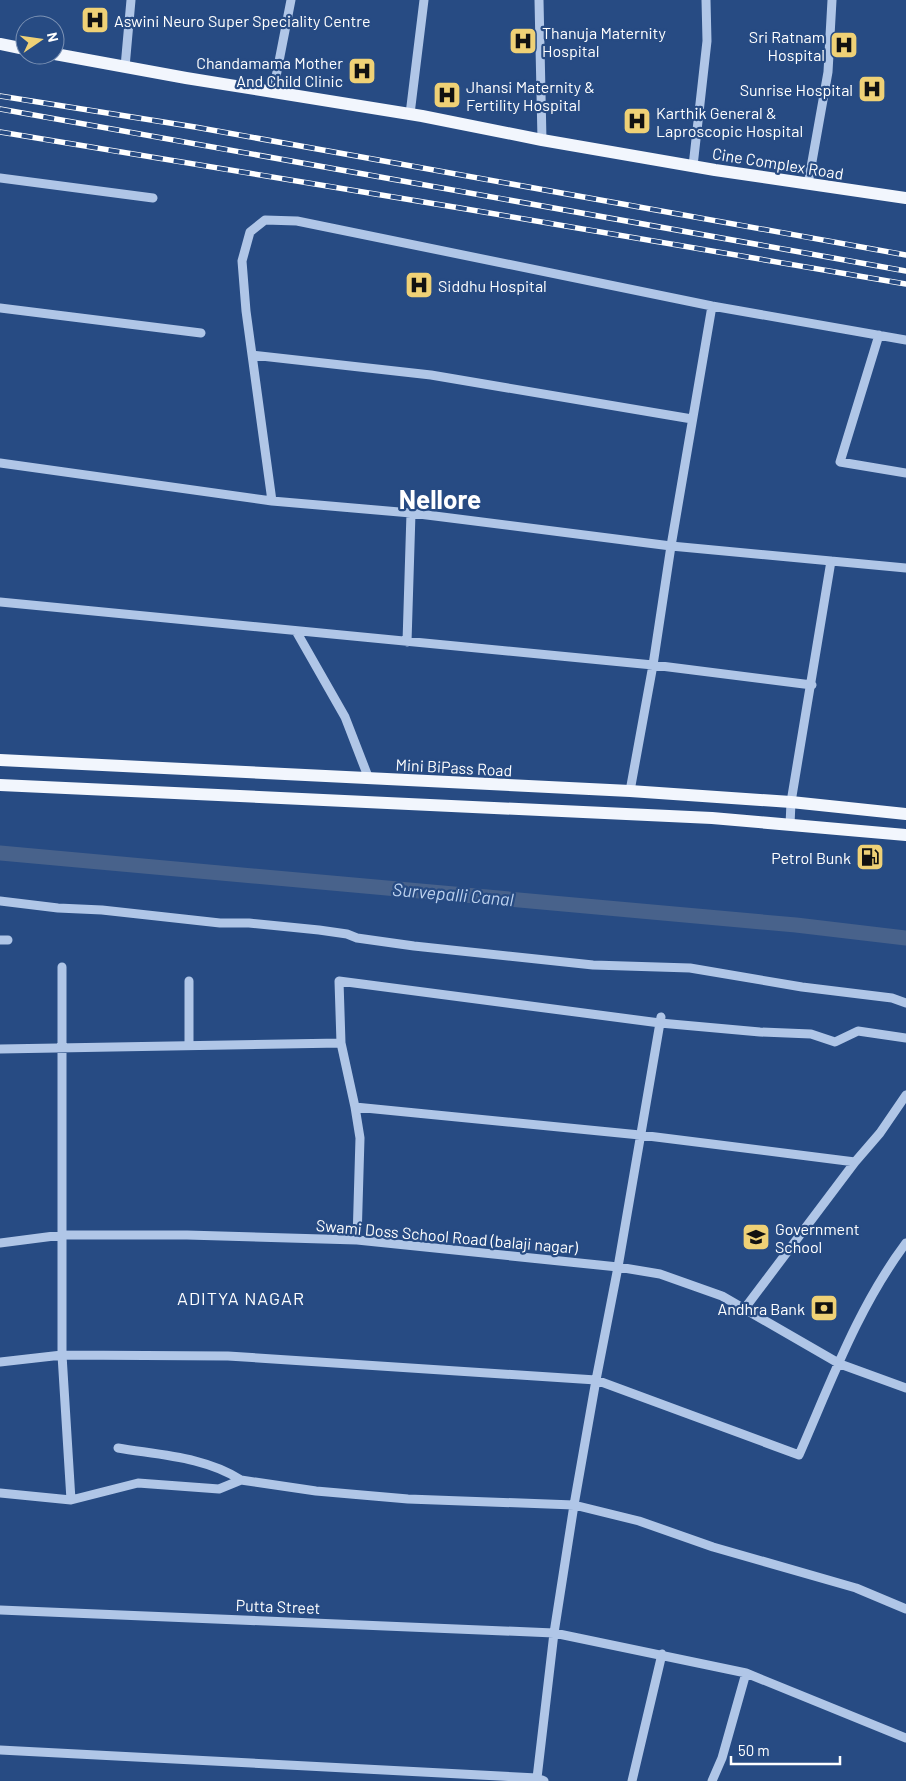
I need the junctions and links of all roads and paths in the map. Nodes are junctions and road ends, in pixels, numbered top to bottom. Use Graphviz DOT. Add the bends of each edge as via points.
graph roads {
  1 [pos="132,0"];
  2 [pos="291,0"];
  3 [pos="424,0"];
  4 [pos="539,0"];
  5 [pos="706,0"];
  6 [pos="832,0"];
  7 [pos="0,44"];
  8 [pos="15,47"];
  9 [pos="65,56"];
  10 [pos="125,67"];
  11 [pos="273,92"];
  12 [pos="410,114"];
  13 [pos="542,140"];
  14 [pos="693,166"];
  15 [pos="0,178"];
  16 [pos="808,184"];
  17 [pos="152,198"];
  18 [pos="906,198"];
  19 [pos="712,306"];
  20 [pos="0,308"];
  21 [pos="201,333"];
  22 [pos="879,335"];
  23 [pos="906,340"];
  24 [pos="252,355"];
  25 [pos="692,419"];
  26 [pos="0,463"];
  27 [pos="906,473"];
  28 [pos="272,502"];
  29 [pos="411,513"];
  30 [pos="670,546"];
  31 [pos="831,561"];
  32 [pos="906,568"];
  33 [pos="0,602"];
  34 [pos="296,631"];
  35 [pos="407,642"];
  36 [pos="653,665"];
  37 [pos="812,685"];
  38 [pos="0,760"];
  39 [pos="369,779"];
  40 [pos="0,785"];
  41 [pos="630,791"];
  42 [pos="791,802"];
  43 [pos="906,814"];
  44 [pos="790,825"];
  45 [pos="906,835"];
  46 [pos="0,901"];
  47 [pos="62,967"];
  48 [pos="189,981"];
  49 [pos="906,1003"];
  50 [pos="661,1020"];
  51 [pos="906,1038"];
  52 [pos="341,1043"];
  53 [pos="188,1045"];
  54 [pos="62,1047"];
  55 [pos="0,1049"];
  56 [pos="906,1095"];
  57 [pos="356,1107"];
  58 [pos="640,1135"];
  59 [pos="854,1162"];
  60 [pos="62,1234"];
  61 [pos="358,1240"];
  62 [pos="0,1243"];
  63 [pos="906,1243"];
  64 [pos="618,1267"];
  65 [pos="745,1308"];
  66 [pos="62,1355"];
  67 [pos="0,1362"];
  68 [pos="840,1364"];
  69 [pos="596,1380"];
  70 [pos="906,1388"];
  71 [pos="118,1448"];
  72 [pos="241,1480"];
  73 [pos="0,1493"];
  74 [pos="71,1500"];
  75 [pos="574,1506"];
  76 [pos="0,1610"];
  77 [pos="906,1610"];
  78 [pos="554,1632"];
  79 [pos="662,1654"];
  80 [pos="746,1673"];
  81 [pos="906,1738"];
  82 [pos="0,1750"];
  83 [pos="539,1780"];
  84 [pos="632,1781"];
  85 [pos="712,1781"];
  1 -- 10 [label="street"];
  2 -- 11 [label="street"];
  3 -- 12 [label="street"];
  4 -- 13 [label="street"];
  5 -- 14 [label="street" via="706,40"];
  6 -- 16 [label="street" via="828,72"];
  7 -- 8 [label="main road"];
  9 -- 10 [label="main road, Cine Complex Road"];
  10 -- 11 [label="main road, Cine Complex Road"];
  11 -- 12 [label="main road, Cine Complex Road"];
  12 -- 13 [label="main road, Cine Complex Road"];
  13 -- 14 [label="main road, Cine Complex Road"];
  14 -- 16 [label="main road, Cine Complex Road"];
  15 -- 17 [label="street"];
  16 -- 18 [label="main road, Cine Complex Road"];
  19 -- 22 [label="street"];
  19 -- 24 [label="street" via="297,221 265,220 250,232 242,261"];
  19 -- 25 [label="street"];
  20 -- 21 [label="street"];
  22 -- 23 [label="street"];
  22 -- 27 [label="street" via="840,462"];
  24 -- 25 [label="street" via="431,375"];
  24 -- 28 [label="street"];
  25 -- 30 [label="street"];
  26 -- 28 [label="street"];
  28 -- 29 [label="street"];
  29 -- 30 [label="street"];
  29 -- 35 [label="street"];
  30 -- 31 [label="street"];
  30 -- 36 [label="street"];
  31 -- 32 [label="street"];
  31 -- 37 [label="street"];
  33 -- 34 [label="street"];
  34 -- 35 [label="street"];
  34 -- 39 [label="street" via="346,717"];
  35 -- 36 [label="street"];
  36 -- 37 [label="street"];
  36 -- 41 [label="street"];
  37 -- 42 [label="street"];
  38 -- 39 [label="main road, Mini BiPass Road"];
  39 -- 41 [label="main road, Mini BiPass Road"];
  40 -- 44 [label="main road" via="693,817"];
  41 -- 42 [label="main road, Mini BiPass Road"];
  42 -- 43 [label="main road, Mini BiPass Road"];
  42 -- 44 [label="street"];
  44 -- 45 [label="main road"];
  46 -- 49 [label="street" via="310,929 414,946 593,965 690,968 892,998"];
  47 -- 54 [label="street"];
  48 -- 53 [label="street"];
  50 -- 51 [label="street" via="760,1032 811,1034 835,1042 858,1031"];
  50 -- 52 [label="street" via="339,980"];
  50 -- 58 [label="street"];
  52 -- 53 [label="street"];
  52 -- 57 [label="street"];
  53 -- 54 [label="street"];
  54 -- 55 [label="street"];
  54 -- 60 [label="street"];
  56 -- 59 [label="street" via="880,1134"];
  57 -- 58 [label="street"];
  57 -- 61 [label="street" via="360,1138"];
  58 -- 59 [label="street"];
  58 -- 64 [label="street"];
  59 -- 65 [label="street"];
  60 -- 61 [label="street, Swami Doss School Road (balaji nagar)"];
  60 -- 62 [label="street, Swami Doss School Road (balaji nagar)"];
  60 -- 66 [label="street"];
  61 -- 64 [label="street, Swami Doss School Road (balaji nagar)"];
  63 -- 68 [label="street" via="869,1300 851,1333"];
  64 -- 65 [label="street, Swami Doss School Road (balaji nagar)" via="660,1274 722,1296"];
  64 -- 69 [label="street"];
  65 -- 68 [label="street, Swami Doss School Road (balaji nagar)"];
  66 -- 67 [label="street"];
  66 -- 69 [label="street" via="228,1356"];
  66 -- 74 [label="street"];
  68 -- 69 [label="street" via="799,1455"];
  68 -- 70 [label="street, Swami Doss School Road (balaji nagar)"];
  69 -- 75 [label="street"];
  71 -- 72 [label="street" via="202,1462"];
  72 -- 74 [label="street" via="219,1489 138,1483"];
  72 -- 75 [label="street" via="408,1499"];
  73 -- 74 [label="street"];
  75 -- 77 [label="street" via="639,1520 713,1547 856,1588"];
  75 -- 78 [label="street"];
  76 -- 78 [label="street, Putta Street"];
  78 -- 79 [label="street, Putta Street"];
  78 -- 83 [label="street"];
  79 -- 80 [label="street, Putta Street"];
  79 -- 84 [label="street"];
  80 -- 81 [label="street, Putta Street"];
  80 -- 85 [label="street" via="722,1758"];
  82 -- 83 [label="street"];
}
